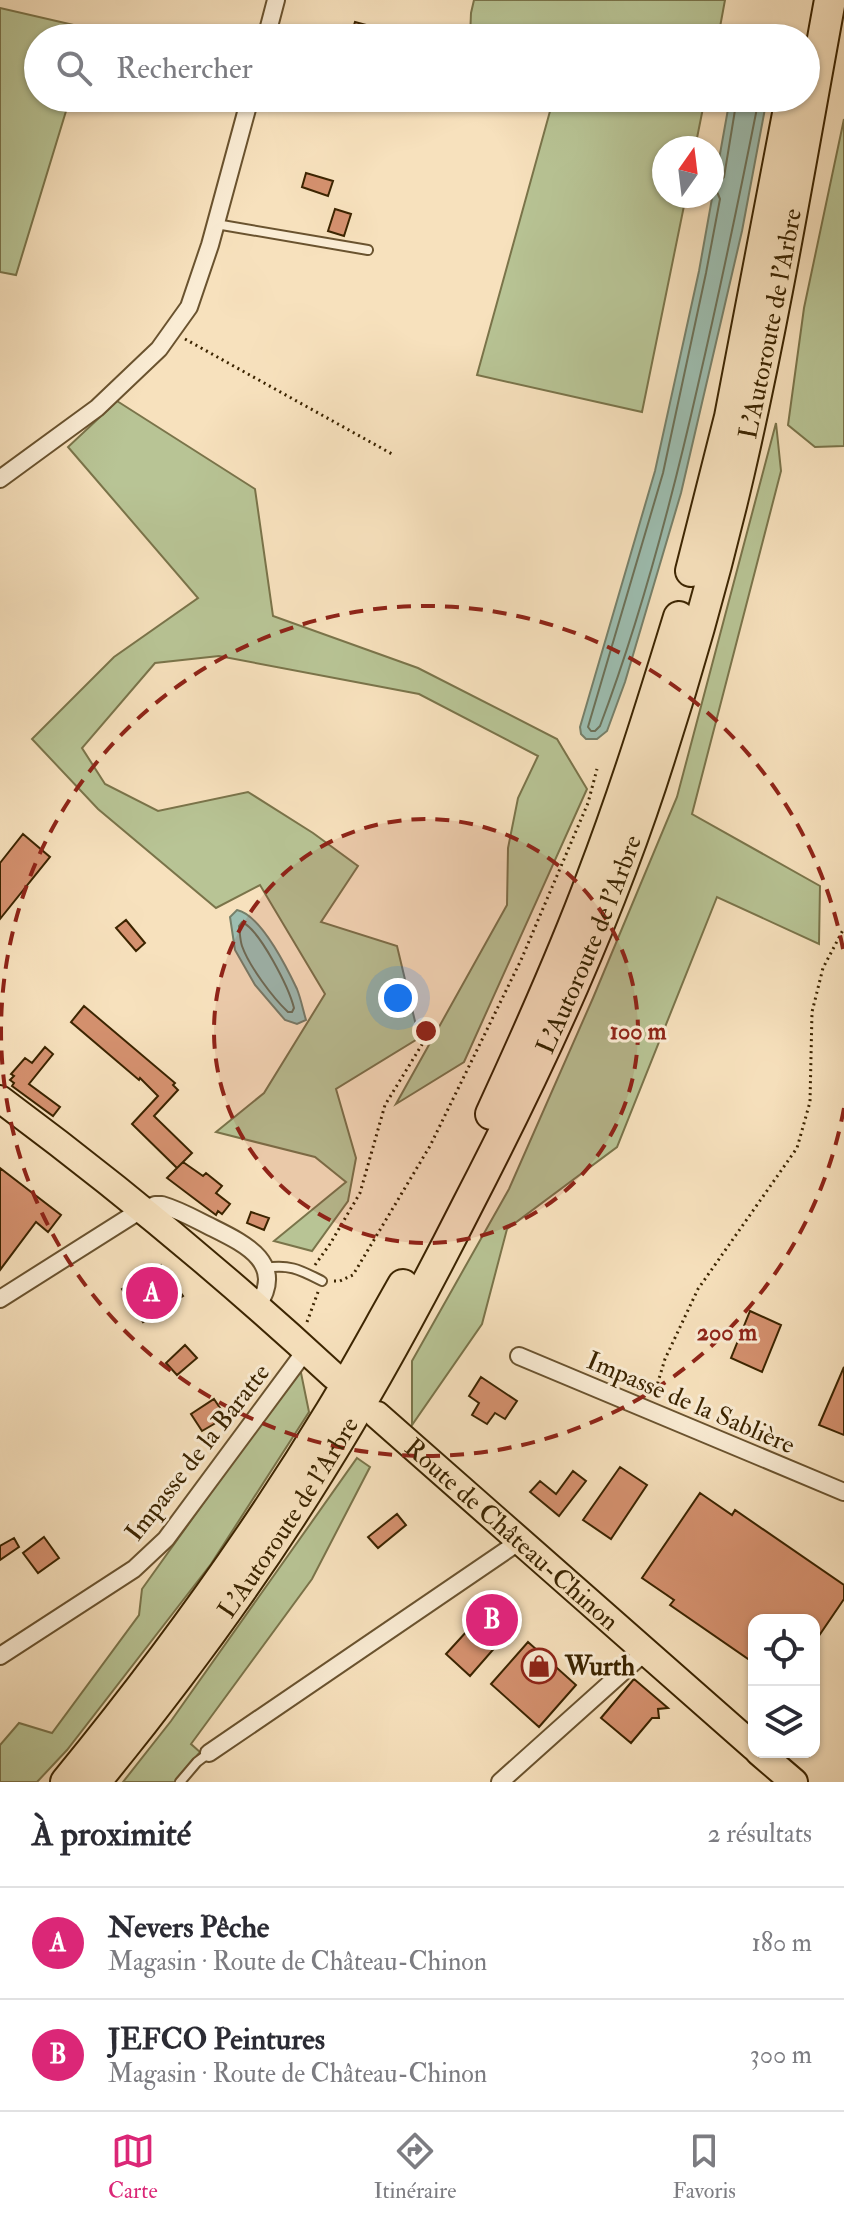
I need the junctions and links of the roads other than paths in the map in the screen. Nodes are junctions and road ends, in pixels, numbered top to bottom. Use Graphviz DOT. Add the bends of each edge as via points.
graph roads {
  1 [pos="276,0"];
  2 [pos="809,0"];
  3 [pos="830,0"];
  4 [pos="270,24"];
  5 [pos="805,24"];
  6 [pos="820,55"];
  7 [pos="246,112"];
  8 [pos="788,112"];
  9 [pos="809,112"];
  10 [pos="216,224"];
  11 [pos="368,250"];
  12 [pos="0,479"];
  13 [pos="1,1101"];
  14 [pos="143,1209"];
  15 [pos="265,1268"];
  16 [pos="322,1281"];
  17 [pos="0,1299"];
  18 [pos="257,1307"];
  19 [pos="302,1347"];
  20 [pos="519,1356"];
  21 [pos="334,1376"];
  22 [pos="377,1415"];
  23 [pos="844,1492"];
  24 [pos="520,1541"];
  25 [pos="645,1652"];
  26 [pos="0,1656"];
  27 [pos="748,1742"];
  28 [pos="209,1753"];
  29 [pos="766,1758"];
  30 [pos="66,1782"];
  31 [pos="95,1782"];
  32 [pos="180,1782"];
  33 [pos="500,1782"];
  34 [pos="794,1782"];
  1 -- 4 [label="street"];
  2 -- 5 [label="highway"];
  3 -- 6 [label="highway, L'Autoroute de l'Arbre"];
  7 -- 10 [label="street"];
  8 -- 30 [label="highway, L'Autoroute de l'Arbre" via="730,417 683,603 638,752 544,996 477,1144 331,1412 194,1615"];
  9 -- 31 [label="highway, L'Autoroute de l'Arbre" via="738,475 660,757 613,890 489,1165 377,1375 274,1541"];
  10 -- 11 [label="lane"];
  10 -- 12 [label="street" via="189,307 159,349 97,408"];
  13 -- 14 [label="main road"];
  14 -- 15 [label="street" via="172,1208 243,1243"];
  14 -- 17 [label="street"];
  14 -- 18 [label="main road"];
  15 -- 16 [label="lane" via="283,1265"];
  15 -- 18 [label="street" via="268,1284"];
  18 -- 19 [label="main road"];
  19 -- 21 [label="main road"];
  19 -- 26 [label="street, Impasse de la Baratte" via="166,1539 134,1569"];
  20 -- 23 [label="street, Impasse de la Sablière"];
  22 -- 24 [label="main road, Route de Château-Chinon"];
  24 -- 25 [label="main road, Route de Château-Chinon"];
  24 -- 28 [label="street"];
  25 -- 27 [label="main road, Route de Château-Chinon"];
  25 -- 33 [label="street"];
  28 -- 32 [label="lane"];
  29 -- 34 [label="main road"];
}
